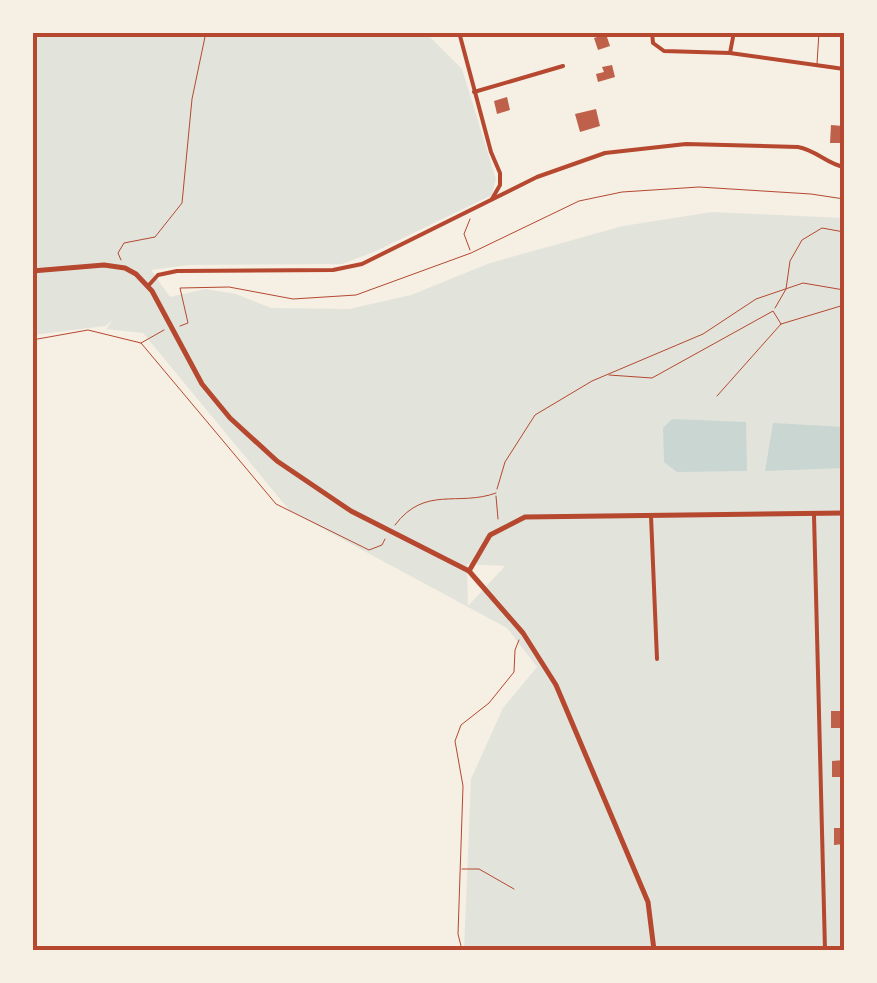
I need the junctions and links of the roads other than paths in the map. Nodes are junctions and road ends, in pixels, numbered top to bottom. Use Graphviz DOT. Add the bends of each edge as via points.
graph roads {
  1 [pos="459,32"];
  2 [pos="652,32"];
  3 [pos="734,32"];
  4 [pos="818,32"];
  5 [pos="730,54"];
  6 [pos="563,66"];
  7 [pos="816,66"];
  8 [pos="844,70"];
  9 [pos="474,92"];
  10 [pos="844,167"];
  11 [pos="492,199"];
  12 [pos="32,270"];
  13 [pos="148,286"];
  14 [pos="844,512"];
  15 [pos="814,515"];
  16 [pos="650,516"];
  17 [pos="470,571"];
  18 [pos="657,660"];
  19 [pos="654,950"];
  20 [pos="825,950"];
  1 -- 9 [label="street"];
  2 -- 5 [label="street" via="653,43 664,51"];
  3 -- 5 [label="street"];
  4 -- 7 [label="lane"];
  5 -- 7 [label="street"];
  6 -- 9 [label="street"];
  7 -- 8 [label="street"];
  9 -- 11 [label="street" via="500,173"];
  10 -- 11 [label="street" via="798,146 686,144 605,153"];
  11 -- 13 [label="street" via="362,264 176,271"];
  12 -- 13 [label="street" via="124,268"];
  13 -- 17 [label="street" via="202,384 277,461 351,511"];
  14 -- 15 [label="street"];
  15 -- 16 [label="street"];
  15 -- 20 [label="street"];
  16 -- 17 [label="street" via="525,518 490,535"];
  16 -- 18 [label="street"];
  17 -- 19 [label="street" via="556,685 648,902"];
}
